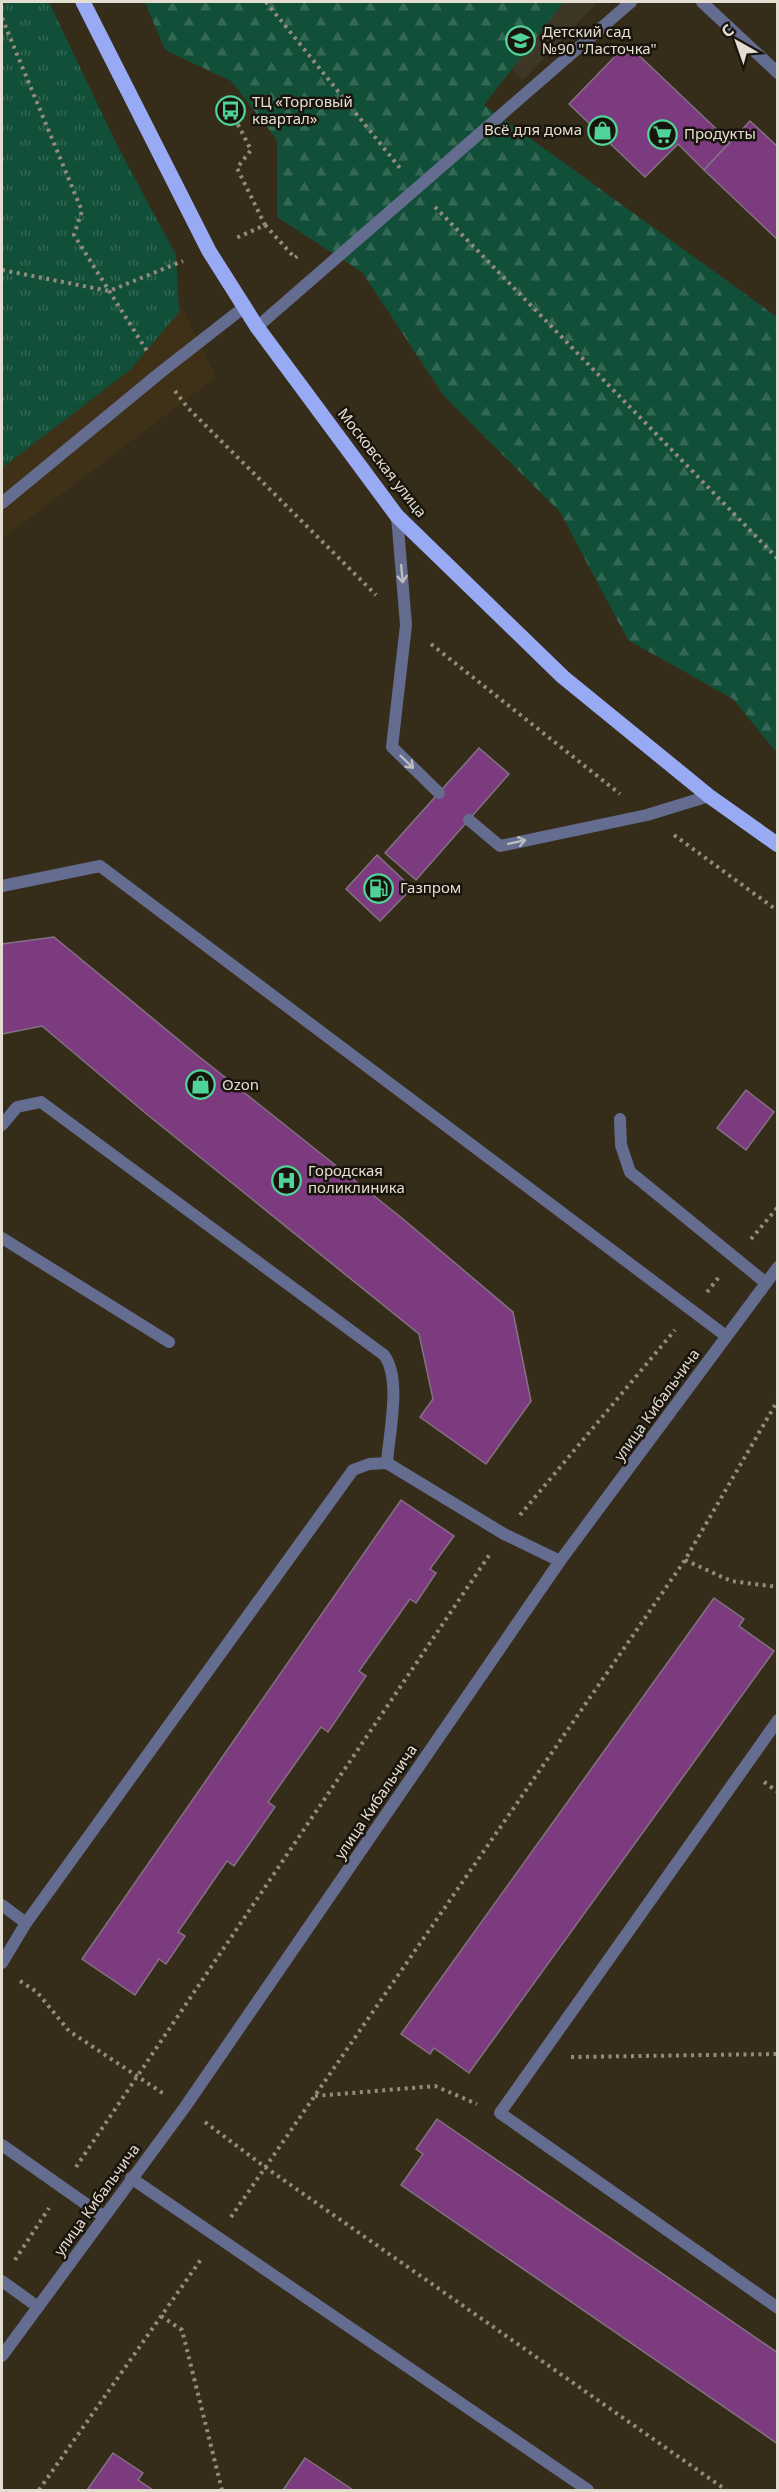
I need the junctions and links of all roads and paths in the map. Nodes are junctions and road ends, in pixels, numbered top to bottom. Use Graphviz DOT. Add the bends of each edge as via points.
graph roads {
  1 [pos="83,2"];
  2 [pos="266,2"];
  3 [pos="631,2"];
  4 [pos="702,2"];
  5 [pos="2,18"];
  6 [pos="777,73"];
  7 [pos="417,188"];
  8 [pos="265,225"];
  9 [pos="304,250"];
  10 [pos="2,270"];
  11 [pos="109,291"];
  12 [pos="243,308"];
  13 [pos="257,327"];
  14 [pos="161,372"];
  15 [pos="2,503"];
  16 [pos="397,516"];
  17 [pos="777,559"];
  18 [pos="406,625"];
  19 [pos="439,793"];
  20 [pos="709,796"];
  21 [pos="647,815"];
  22 [pos="469,820"];
  23 [pos="777,845"];
  24 [pos="2,886"];
  25 [pos="777,911"];
  26 [pos="620,1119"];
  27 [pos="2,1125"];
  28 [pos="777,1207"];
  29 [pos="2,1238"];
  30 [pos="734,1259"];
  31 [pos="777,1267"];
  32 [pos="766,1283"];
  33 [pos="691,1310"];
  34 [pos="726,1336"];
  35 [pos="168,1342"];
  36 [pos="777,1401"];
  37 [pos="387,1463"];
  38 [pos="504,1534"];
  39 [pos="686,1560"];
  40 [pos="560,1561"];
  41 [pos="777,1587"];
  42 [pos="777,1720"];
  43 [pos="2,1905"];
  44 [pos="26,1923"];
  45 [pos="2,1964"];
  46 [pos="10,1976"];
  47 [pos="777,2054"];
  48 [pos="540,2057"];
  49 [pos="137,2078"];
  50 [pos="315,2096"];
  51 [pos="185,2107"];
  52 [pos="500,2113"];
  53 [pos="2,2145"];
  54 [pos="265,2167"];
  55 [pos="131,2178"];
  56 [pos="62,2188"];
  57 [pos="103,2216"];
  58 [pos="216,2238"];
  59 [pos="14,2261"];
  60 [pos="2,2281"];
  61 [pos="38,2307"];
  62 [pos="777,2308"];
  63 [pos="161,2316"];
  64 [pos="2,2356"];
  65 [pos="39,2490"];
  66 [pos="222,2490"];
  67 [pos="588,2490"];
  68 [pos="726,2490"];
  1 -- 12 [label="main road, Московская улица" via="209,251"];
  2 -- 7 [label="path"];
  3 -- 7 [label="street"];
  4 -- 6 [label="street"];
  5 -- 11 [label="path" via="82,211 74,235"];
  7 -- 13 [label="street"];
  7 -- 17 [label="path"];
  8 -- 9 [label="path" via="295,258"];
  10 -- 11 [label="path"];
  11 -- 14 [label="path"];
  12 -- 13 [label="main road, Московская улица"];
  12 -- 14 [label="street"];
  13 -- 16 [label="main road, Московская улица"];
  14 -- 15 [label="street"];
  14 -- 18 [label="path" via="188,408"];
  16 -- 18 [label="street, one-way"];
  16 -- 20 [label="main road, Московская улица" via="563,677"];
  18 -- 19 [label="street, one-way" via="392,747"];
  18 -- 21 [label="path"];
  20 -- 21 [label="street"];
  20 -- 23 [label="main road, Московская улица"];
  22 -- 21 [label="street, one-way" via="500,846"];
  21 -- 25 [label="path"];
  24 -- 33 [label="street" via="100,866"];
  26 -- 30 [label="street" via="621,1145 630,1172"];
  27 -- 37 [label="street" via="17,1107 41,1102 384,1355 391,1364 394,1380"];
  28 -- 30 [label="path"];
  29 -- 35 [label="street"];
  30 -- 32 [label="street"];
  30 -- 33 [label="path"];
  31 -- 32 [label="street, улица Кибальчича"];
  32 -- 34 [label="street, улица Кибальчича"];
  33 -- 34 [label="street"];
  33 -- 38 [label="path"];
  34 -- 40 [label="street, улица Кибальчича"];
  36 -- 39 [label="path"];
  37 -- 38 [label="street"];
  37 -- 44 [label="street" via="353,1470"];
  38 -- 40 [label="street"];
  38 -- 49 [label="path"];
  39 -- 41 [label="path" via="731,1581"];
  39 -- 50 [label="path"];
  40 -- 51 [label="street, улица Кибальчича"];
  42 -- 48 [label="street"];
  43 -- 44 [label="street"];
  44 -- 45 [label="street"];
  46 -- 49 [label="path" via="37,1992 69,2031"];
  47 -- 48 [label="path"];
  48 -- 52 [label="street"];
  49 -- 51 [label="path"];
  49 -- 56 [label="path"];
  50 -- 52 [label="path" via="435,2086"];
  50 -- 54 [label="path"];
  51 -- 54 [label="path"];
  51 -- 55 [label="street, улица Кибальчича"];
  52 -- 62 [label="street"];
  53 -- 56 [label="street"];
  54 -- 58 [label="path"];
  54 -- 68 [label="path"];
  55 -- 57 [label="street, улица Кибальчича"];
  55 -- 58 [label="street"];
  56 -- 57 [label="street"];
  56 -- 59 [label="path"];
  57 -- 61 [label="street, улица Кибальчича"];
  58 -- 63 [label="path"];
  58 -- 67 [label="street"];
  60 -- 61 [label="street"];
  61 -- 64 [label="street, улица Кибальчича"];
  63 -- 65 [label="path"];
  63 -- 66 [label="path" via="182,2330"];
}
